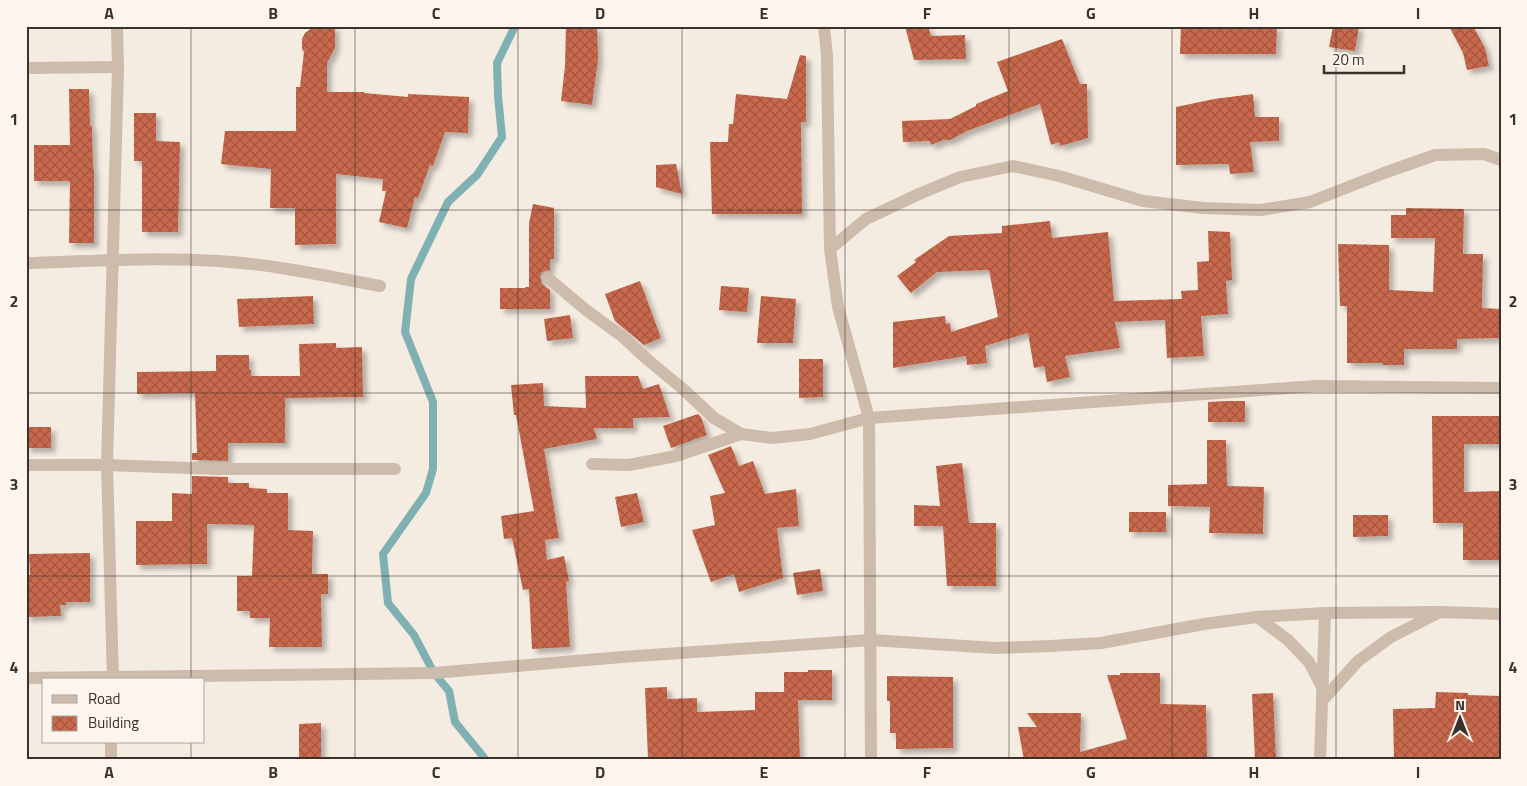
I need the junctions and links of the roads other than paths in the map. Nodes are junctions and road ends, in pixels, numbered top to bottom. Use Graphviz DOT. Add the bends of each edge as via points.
graph roads {
  1 [pos="116,26"];
  2 [pos="824,26"];
  3 [pos="118,67"];
  4 [pos="26,68"];
  5 [pos="1501,160"];
  6 [pos="830,249"];
  7 [pos="113,261"];
  8 [pos="26,263"];
  9 [pos="548,278"];
  10 [pos="380,286"];
  11 [pos="1501,388"];
  12 [pos="869,418"];
  13 [pos="741,434"];
  14 [pos="592,464"];
  15 [pos="26,465"];
  16 [pos="107,465"];
  17 [pos="395,470"];
  18 [pos="1440,612"];
  19 [pos="1325,613"];
  20 [pos="1501,614"];
  21 [pos="1257,617"];
  22 [pos="871,640"];
  23 [pos="26,678"];
  24 [pos="42,678"];
  25 [pos="113,678"];
  26 [pos="166,678"];
  27 [pos="1322,687"];
  28 [pos="1322,701"];
  29 [pos="111,744"];
  30 [pos="111,760"];
  31 [pos="871,760"];
  32 [pos="1320,760"];
  1 -- 3 [label="street"];
  2 -- 6 [label="street"];
  3 -- 4 [label="street"];
  3 -- 7 [label="street"];
  5 -- 6 [label="street" via="1484,154 1435,155 1310,202 1261,210 1143,201 1013,166 960,177 919,194 866,219"];
  6 -- 12 [label="street" via="838,308"];
  7 -- 8 [label="street"];
  7 -- 10 [label="street" via="152,258 219,261"];
  7 -- 16 [label="street"];
  9 -- 13 [label="street" via="623,337 714,418"];
  11 -- 12 [label="street" via="1317,386"];
  12 -- 13 [label="street" via="810,434 772,438"];
  12 -- 22 [label="street"];
  13 -- 14 [label="street" via="676,456 629,465"];
  15 -- 16 [label="street"];
  16 -- 17 [label="street" via="218,470"];
  16 -- 25 [label="street"];
  18 -- 19 [label="street"];
  18 -- 20 [label="street"];
  18 -- 28 [label="street" via="1391,637 1358,661"];
  19 -- 21 [label="street"];
  19 -- 27 [label="street"];
  21 -- 22 [label="street" via="1101,642 1050,646 996,648"];
  21 -- 27 [label="street" via="1288,640 1309,662"];
  22 -- 26 [label="street" via="434,673"];
  22 -- 31 [label="street"];
  23 -- 24 [label="street"];
  27 -- 28 [label="street"];
  28 -- 32 [label="street"];
  29 -- 30 [label="street"];
}
